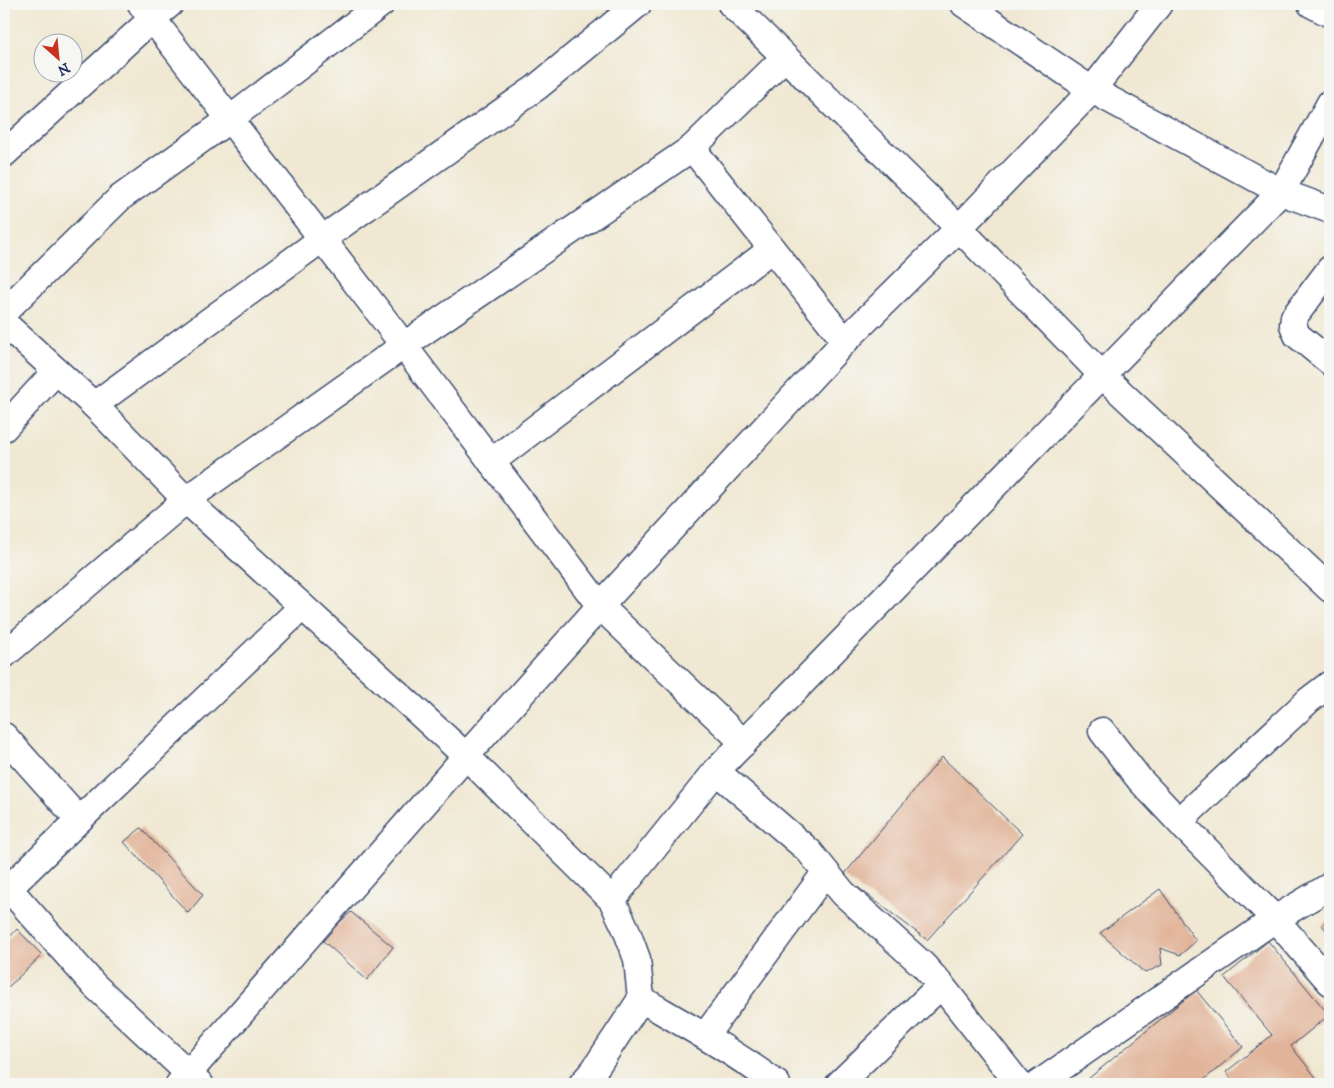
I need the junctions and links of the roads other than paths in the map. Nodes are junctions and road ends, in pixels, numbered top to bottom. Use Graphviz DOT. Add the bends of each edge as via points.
graph roads {
  1 [pos="381,4"];
  2 [pos="638,4"];
  3 [pos="731,4"];
  4 [pos="964,4"];
  5 [pos="1159,4"];
  6 [pos="1311,4"];
  7 [pos="155,8"];
  8 [pos="1330,14"];
  9 [pos="784,58"];
  10 [pos="1092,90"];
  11 [pos="1330,103"];
  12 [pos="230,119"];
  13 [pos="692,148"];
  14 [pos="4,154"];
  15 [pos="1281,192"];
  16 [pos="1330,210"];
  17 [pos="959,228"];
  18 [pos="322,239"];
  19 [pos="772,249"];
  20 [pos="1330,269"];
  21 [pos="4,312"];
  22 [pos="4,323"];
  23 [pos="845,342"];
  24 [pos="403,346"];
  25 [pos="1330,362"];
  26 [pos="56,371"];
  27 [pos="1102,375"];
  28 [pos="94,405"];
  29 [pos="4,428"];
  30 [pos="491,462"];
  31 [pos="186,500"];
  32 [pos="1330,589"];
  33 [pos="600,606"];
  34 [pos="302,607"];
  35 [pos="4,655"];
  36 [pos="1330,684"];
  37 [pos="1102,731"];
  38 [pos="4,736"];
  39 [pos="744,743"];
  40 [pos="466,756"];
  41 [pos="716,771"];
  42 [pos="79,820"];
  43 [pos="1186,829"];
  44 [pos="826,873"];
  45 [pos="1330,886"];
  46 [pos="6,888"];
  47 [pos="612,900"];
  48 [pos="1274,919"];
  49 [pos="1330,982"];
  50 [pos="941,985"];
  51 [pos="641,999"];
  52 [pos="705,1036"];
  53 [pos="595,1079"];
  54 [pos="189,1081"];
  55 [pos="777,1084"];
  56 [pos="839,1084"];
  57 [pos="1019,1084"];
  58 [pos="1038,1084"];
  1 -- 12 [label="street"];
  2 -- 18 [label="street" via="537,86"];
  3 -- 9 [label="street"];
  4 -- 10 [label="street"];
  5 -- 10 [label="street"];
  6 -- 8 [label="street"];
  7 -- 12 [label="street"];
  7 -- 14 [label="street"];
  9 -- 13 [label="street"];
  9 -- 17 [label="street"];
  10 -- 15 [label="street"];
  10 -- 17 [label="street"];
  11 -- 15 [label="street"];
  12 -- 18 [label="street"];
  12 -- 21 [label="street" via="120,198"];
  13 -- 19 [label="street"];
  13 -- 24 [label="street"];
  15 -- 16 [label="street"];
  15 -- 27 [label="street"];
  17 -- 23 [label="street"];
  17 -- 27 [label="street"];
  18 -- 24 [label="street"];
  18 -- 28 [label="street"];
  19 -- 23 [label="street"];
  19 -- 30 [label="street"];
  20 -- 25 [label="street" via="1294,317 1292,325 1297,335"];
  22 -- 26 [label="street"];
  23 -- 33 [label="street"];
  24 -- 30 [label="street"];
  24 -- 31 [label="street"];
  26 -- 28 [label="street"];
  26 -- 29 [label="street"];
  27 -- 32 [label="street"];
  27 -- 39 [label="street"];
  28 -- 31 [label="street"];
  30 -- 33 [label="street"];
  31 -- 34 [label="street"];
  31 -- 35 [label="street"];
  33 -- 39 [label="street"];
  33 -- 40 [label="street"];
  34 -- 40 [label="street"];
  34 -- 42 [label="street"];
  36 -- 43 [label="street" via="1189,812"];
  37 -- 43 [label="street" via="1140,780"];
  38 -- 42 [label="street"];
  39 -- 41 [label="street"];
  40 -- 47 [label="street"];
  40 -- 54 [label="street"];
  41 -- 44 [label="street" via="809,850"];
  41 -- 47 [label="street"];
  42 -- 46 [label="street"];
  43 -- 48 [label="street"];
  44 -- 50 [label="street"];
  44 -- 52 [label="street"];
  45 -- 48 [label="street"];
  46 -- 54 [label="street"];
  47 -- 51 [label="street" via="636,959"];
  48 -- 49 [label="street"];
  48 -- 58 [label="street"];
  50 -- 56 [label="street"];
  50 -- 57 [label="street"];
  51 -- 52 [label="street"];
  51 -- 53 [label="street"];
  52 -- 55 [label="street"];
}
